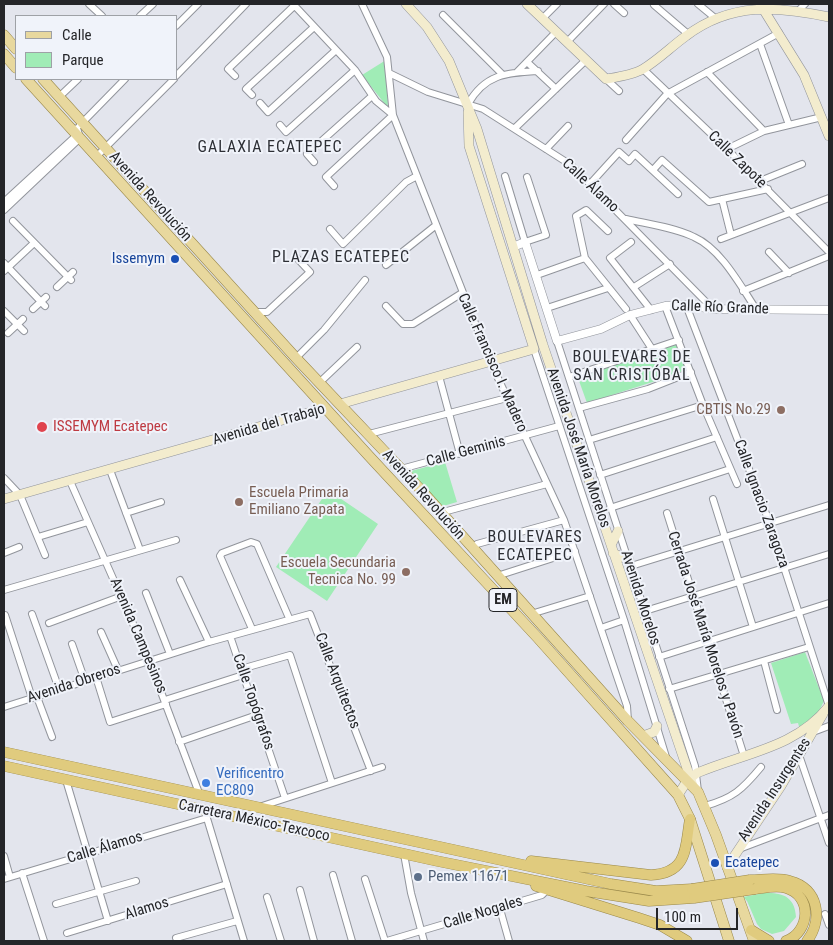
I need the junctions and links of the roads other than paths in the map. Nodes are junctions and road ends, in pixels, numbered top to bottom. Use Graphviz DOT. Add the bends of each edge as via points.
graph roads {
  1 [pos="89,4"];
  2 [pos="198,4"];
  3 [pos="246,4"];
  4 [pos="362,4"];
  5 [pos="406,4"];
  6 [pos="526,4"];
  7 [pos="557,4"];
  8 [pos="604,4"];
  9 [pos="614,4"];
  10 [pos="698,4"];
  11 [pos="150,5"];
  12 [pos="293,5"];
  13 [pos="654,5"];
  14 [pos="761,6"];
  15 [pos="802,7"];
  16 [pos="624,13"];
  17 [pos="98,15"];
  18 [pos="141,15"];
  19 [pos="443,15"];
  20 [pos="829,17"];
  21 [pos="715,18"];
  22 [pos="542,19"];
  23 [pos="178,24"];
  24 [pos="314,27"];
  25 [pos="556,32"];
  26 [pos="779,32"];
  27 [pos="688,34"];
  28 [pos="4,35"];
  29 [pos="567,42"];
  30 [pos="760,44"];
  31 [pos="15,48"];
  32 [pos="336,50"];
  33 [pos="4,54"];
  34 [pos="586,60"];
  35 [pos="527,62"];
  36 [pos="15,67"];
  37 [pos="642,69"];
  38 [pos="355,70"];
  39 [pos="517,72"];
  40 [pos="538,72"];
  41 [pos="707,72"];
  42 [pos="389,73"];
  43 [pos="178,74"];
  44 [pos="502,74"];
  45 [pos="234,76"];
  46 [pos="606,79"];
  47 [pos="27,80"];
  48 [pos="44,80"];
  49 [pos="77,80"];
  50 [pos="124,80"];
  51 [pos="163,80"];
  52 [pos="173,80"];
  53 [pos="168,85"];
  54 [pos="556,89"];
  55 [pos="618,91"];
  56 [pos="667,94"];
  57 [pos="252,95"];
  58 [pos="372,96"];
  59 [pos="59,97"];
  60 [pos="260,103"];
  61 [pos="468,104"];
  62 [pos="393,116"];
  63 [pos="822,117"];
  64 [pos="280,125"];
  65 [pos="789,125"];
  66 [pos="568,126"];
  67 [pos="515,128"];
  68 [pos="78,131"];
  69 [pos="764,131"];
  70 [pos="829,136"];
  71 [pos="626,140"];
  72 [pos="106,148"];
  73 [pos="546,149"];
  74 [pos="727,149"];
  75 [pos="97,156"];
  76 [pos="314,162"];
  77 [pos="802,164"];
  78 [pos="653,170"];
  79 [pos="417,176"];
  80 [pos="505,176"];
  81 [pos="528,177"];
  82 [pos="760,181"];
  83 [pos="590,184"];
  84 [pos="26,186"];
  85 [pos="334,186"];
  86 [pos="768,189"];
  87 [pos="678,194"];
  88 [pos="829,198"];
  89 [pos="722,199"];
  90 [pos="4,202"];
  91 [pos="4,210"];
  92 [pos="792,213"];
  93 [pos="626,219"];
  94 [pos="13,221"];
  95 [pos="435,226"];
  96 [pos="330,229"];
  97 [pos="608,231"];
  98 [pos="731,235"];
  99 [pos="721,239"];
  100 [pos="525,242"];
  101 [pos="631,242"];
  102 [pos="34,243"];
  103 [pos="512,247"];
  104 [pos="769,252"];
  105 [pos="829,254"];
  106 [pos="296,257"];
  107 [pos="585,258"];
  108 [pos="670,264"];
  109 [pos="386,265"];
  110 [pos="5,267"];
  111 [pos="789,273"];
  112 [pos="537,275"];
  113 [pos="365,280"];
  114 [pos="57,287"];
  115 [pos="634,287"];
  116 [pos="608,288"];
  117 [pos="743,291"];
  118 [pos="462,293"];
  119 [pos="686,305"];
  120 [pos="386,306"];
  121 [pos="665,306"];
  122 [pos="547,308"];
  123 [pos="713,308"];
  124 [pos="33,309"];
  125 [pos="756,309"];
  126 [pos="253,310"];
  127 [pos="651,310"];
  128 [pos="829,310"];
  129 [pos="4,311"];
  130 [pos="267,312"];
  131 [pos="628,312"];
  132 [pos="524,316"];
  133 [pos="23,319"];
  134 [pos="17,324"];
  135 [pos="270,328"];
  136 [pos="24,331"];
  137 [pos="8,334"];
  138 [pos="679,340"];
  139 [pos="557,341"];
  140 [pos="543,345"];
  141 [pos="357,347"];
  142 [pos="534,349"];
  143 [pos="652,349"];
  144 [pos="296,358"];
  145 [pos="490,361"];
  146 [pos="691,372"];
  147 [pos="439,376"];
  148 [pos="569,377"];
  149 [pos="319,383"];
  150 [pos="507,398"];
  151 [pos="340,404"];
  152 [pos="703,405"];
  153 [pos="326,408"];
  154 [pos="579,408"];
  155 [pos="448,413"];
  156 [pos="560,426"];
  157 [pos="369,434"];
  158 [pos="524,436"];
  159 [pos="717,437"];
  160 [pos="589,440"];
  161 [pos="460,454"];
  162 [pos="401,469"];
  163 [pos="730,469"];
  164 [pos="110,470"];
  165 [pos="600,475"];
  166 [pos="4,478"];
  167 [pos="70,482"];
  168 [pos="547,484"];
  169 [pos="737,484"];
  170 [pos="20,496"];
  171 [pos="4,499"];
  172 [pos="713,499"];
  173 [pos="161,502"];
  174 [pos="829,505"];
  175 [pos="610,508"];
  176 [pos="447,511"];
  177 [pos="126,513"];
  178 [pos="667,513"];
  179 [pos="564,520"];
  180 [pos="88,522"];
  181 [pos="770,524"];
  182 [pos="618,532"];
  183 [pos="38,537"];
  184 [pos="725,537"];
  185 [pos="176,540"];
  186 [pos="477,544"];
  187 [pos="19,547"];
  188 [pos="612,549"];
  189 [pos="140,550"];
  190 [pos="575,551"];
  191 [pos="679,552"];
  192 [pos="4,553"];
  193 [pos="829,554"];
  194 [pos="45,555"];
  195 [pos="106,560"];
  196 [pos="630,563"];
  197 [pos="785,568"];
  198 [pos="497,576"];
  199 [pos="180,580"];
  200 [pos="739,582"];
  201 [pos="4,590"];
  202 [pos="146,594"];
  203 [pos="122,596"];
  204 [pos="590,596"];
  205 [pos="693,596"];
  206 [pos="829,603"];
  207 [pos="645,611"];
  208 [pos="800,613"];
  209 [pos="32,614"];
  210 [pos="531,614"];
  211 [pos="5,615"];
  212 [pos="288,618"];
  213 [pos="624,620"];
  214 [pos="49,624"];
  215 [pos="753,627"];
  216 [pos="601,628"];
  217 [pos="252,629"];
  218 [pos="101,632"];
  219 [pos="230,636"];
  220 [pos="209,642"];
  221 [pos="707,642"];
  222 [pos="72,644"];
  223 [pos="809,647"];
  224 [pos="170,654"];
  225 [pos="660,657"];
  226 [pos="149,660"];
  227 [pos="764,661"];
  228 [pos="118,670"];
  229 [pos="242,672"];
  230 [pos="717,675"];
  231 [pos="96,677"];
  232 [pos="85,681"];
  233 [pos="59,689"];
  234 [pos="670,689"];
  235 [pos="34,697"];
  236 [pos="166,702"];
  237 [pos="4,705"];
  238 [pos="829,706"];
  239 [pos="777,710"];
  240 [pos="823,714"];
  241 [pos="257,715"];
  242 [pos="628,721"];
  243 [pos="657,726"];
  244 [pos="829,726"];
  245 [pos="813,732"];
  246 [pos="52,736"];
  247 [pos="643,736"];
  248 [pos="791,740"];
  249 [pos="179,742"];
  250 [pos="4,752"];
  251 [pos="799,755"];
  252 [pos="744,756"];
  253 [pos="667,761"];
  254 [pos="4,766"];
  255 [pos="382,767"];
  256 [pos="761,767"];
  257 [pos="371,771"];
  258 [pos="691,777"];
  259 [pos="66,780"];
  260 [pos="332,783"];
  261 [pos="199,794"];
  262 [pos="678,795"];
  263 [pos="285,798"];
  264 [pos="705,806"];
  265 [pos="259,807"];
  266 [pos="206,814"];
  267 [pos="829,815"];
  268 [pos="821,818"];
  269 [pos="690,819"];
  270 [pos="829,843"];
  271 [pos="737,850"];
  272 [pos="88,854"];
  273 [pos="404,854"];
  274 [pos="4,856"];
  275 [pos="504,861"];
  276 [pos="727,867"];
  277 [pos="22,873"];
  278 [pos="333,875"];
  279 [pos="504,875"];
  280 [pos="7,878"];
  281 [pos="366,879"];
  282 [pos="136,881"];
  283 [pos="227,884"];
  284 [pos="752,885"];
  285 [pos="300,890"];
  286 [pos="547,890"];
  287 [pos="99,891"];
  288 [pos="693,894"];
  289 [pos="267,897"];
  290 [pos="56,904"];
  291 [pos="500,909"];
  292 [pos="825,914"];
  293 [pos="108,921"];
  294 [pos="238,921"];
  295 [pos="829,925"];
  296 [pos="751,930"];
  297 [pos="421,931"];
  298 [pos="67,933"];
  299 [pos="176,938"];
  300 [pos="44,941"];
  301 [pos="244,941"];
  302 [pos="281,941"];
  303 [pos="314,941"];
  304 [pos="352,941"];
  305 [pos="386,941"];
  306 [pos="424,941"];
  307 [pos="509,941"];
  308 [pos="687,941"];
  309 [pos="729,941"];
  310 [pos="754,941"];
  311 [pos="769,941"];
  312 [pos="786,941"];
  313 [pos="807,941"];
  1 -- 17 [label="street"];
  2 -- 23 [label="street"];
  3 -- 43 [label="street"];
  4 -- 42 [label="street, Calle Francisco I. Madero" via="388,57"];
  5 -- 61 [label="main road, Avenida José María Morelos" via="438,43"];
  6 -- 22 [label="main road"];
  7 -- 22 [label="street"];
  8 -- 29 [label="street"];
  9 -- 16 [label="street"];
  10 -- 21 [label="street"];
  11 -- 18 [label="street"];
  12 -- 24 [label="street"];
  12 -- 45 [label="street" via="228,69"];
  13 -- 27 [label="street"];
  14 -- 15 [label="main road"];
  14 -- 21 [label="main road"];
  14 -- 26 [label="main road"];
  15 -- 20 [label="main road"];
  19 -- 44 [label="street"];
  21 -- 27 [label="main road"];
  22 -- 25 [label="main road"];
  24 -- 32 [label="street"];
  24 -- 57 [label="street" via="246,89"];
  25 -- 29 [label="main road"];
  25 -- 35 [label="street"];
  26 -- 30 [label="street"];
  26 -- 63 [label="main road" via="804,75"];
  27 -- 37 [label="main road"];
  28 -- 31 [label="main road"];
  29 -- 34 [label="main road"];
  30 -- 41 [label="street"];
  30 -- 65 [label="street"];
  32 -- 38 [label="street"];
  32 -- 60 [label="street" via="268,112"];
  33 -- 36 [label="main road"];
  34 -- 46 [label="main road"];
  34 -- 54 [label="street"];
  35 -- 39 [label="street"];
  35 -- 40 [label="street"];
  37 -- 46 [label="main road"];
  37 -- 56 [label="street, Calle Zapote"];
  38 -- 58 [label="street"];
  38 -- 64 [label="street" via="286,132"];
  39 -- 40 [label="street"];
  39 -- 44 [label="street"];
  40 -- 54 [label="street"];
  41 -- 56 [label="street"];
  41 -- 69 [label="street"];
  42 -- 61 [label="street, Calle Álamo" via="428,92"];
  42 -- 62 [label="street, Calle Francisco I. Madero"];
  44 -- 61 [label="street" via="480,87"];
  46 -- 55 [label="street"];
  47 -- 68 [label="main road, Avenida Revolución / EM"];
  48 -- 59 [label="main road, Avenida Revolución / EM"];
  49 -- 59 [label="street"];
  50 -- 68 [label="street"];
  51 -- 53 [label="street"];
  52 -- 53 [label="street"];
  53 -- 72 [label="street"];
  54 -- 67 [label="street"];
  56 -- 71 [label="street"];
  56 -- 74 [label="street, Calle Zapote"];
  58 -- 62 [label="street"];
  58 -- 76 [label="street" via="307,154"];
  59 -- 68 [label="main road, Avenida Revolución / EM"];
  61 -- 67 [label="street, Calle Álamo"];
  61 -- 103 [label="main road, Avenida José María Morelos"];
  61 -- 132 [label="main road, Avenida José María Morelos" via="470,146"];
  62 -- 79 [label="street, Calle Francisco I. Madero"];
  62 -- 85 [label="street" via="326,177"];
  63 -- 65 [label="street"];
  63 -- 70 [label="main road"];
  65 -- 69 [label="street"];
  66 -- 73 [label="street"];
  67 -- 73 [label="street, Calle Álamo"];
  68 -- 72 [label="main road, Avenida Revolución / EM"];
  68 -- 75 [label="main road, Avenida Revolución / EM"];
  68 -- 84 [label="street"];
  69 -- 74 [label="street"];
  72 -- 75 [label="street"];
  72 -- 126 [label="main road, Avenida Revolución / EM"];
  73 -- 83 [label="street, Calle Álamo" via="571,165"];
  74 -- 82 [label="street, Calle Zapote"];
  75 -- 153 [label="main road, Avenida Revolución / EM"];
  77 -- 82 [label="street"];
  78 -- 83 [label="street" via="635,154 629,161 619,152"];
  78 -- 87 [label="street"];
  78 -- 89 [label="street" via="662,160 709,202"];
  79 -- 95 [label="street, Calle Francisco I. Madero"];
  79 -- 96 [label="street" via="406,182 344,244"];
  80 -- 100 [label="street, Avenida Morelos"];
  81 -- 100 [label="street" via="546,235"];
  82 -- 86 [label="street, Calle Zapote"];
  83 -- 93 [label="street, Calle Álamo"];
  84 -- 90 [label="street"];
  84 -- 91 [label="street"];
  86 -- 89 [label="street"];
  86 -- 92 [label="street, Calle Zapote"];
  88 -- 92 [label="street"];
  89 -- 98 [label="street"];
  92 -- 98 [label="street"];
  92 -- 105 [label="street, Calle Zapote"];
  93 -- 108 [label="street, Calle Álamo"];
  93 -- 117 [label="street" via="694,237 714,252"];
  94 -- 102 [label="street"];
  95 -- 109 [label="street"];
  95 -- 118 [label="street, Calle Francisco I. Madero"];
  97 -- 107 [label="street" via="586,210 576,216"];
  98 -- 99 [label="street"];
  100 -- 103 [label="street"];
  100 -- 112 [label="street, Avenida Morelos"];
  101 -- 115 [label="street" via="610,258"];
  102 -- 110 [label="street"];
  102 -- 114 [label="street" via="70,276"];
  103 -- 140 [label="main road, Avenida José María Morelos"];
  104 -- 111 [label="street"];
  105 -- 111 [label="street"];
  106 -- 130 [label="street" via="310,272"];
  107 -- 112 [label="street"];
  107 -- 116 [label="street"];
  108 -- 115 [label="street"];
  108 -- 123 [label="street, Calle Álamo"];
  110 -- 124 [label="street" via="44,301"];
  111 -- 117 [label="street"];
  112 -- 122 [label="street, Avenida Morelos"];
  113 -- 144 [label="street"];
  115 -- 127 [label="street"];
  116 -- 122 [label="street"];
  116 -- 131 [label="street"];
  117 -- 125 [label="street"];
  118 -- 120 [label="street" via="413,324 403,324"];
  118 -- 145 [label="street, Calle Francisco I. Madero"];
  119 -- 121 [label="street, Calle Río Grande"];
  119 -- 123 [label="street, Calle Río Grande"];
  119 -- 181 [label="street, Calle Ignacio Zaragoza"];
  121 -- 127 [label="street, Calle Río Grande"];
  121 -- 138 [label="street"];
  122 -- 139 [label="street, Avenida Morelos"];
  123 -- 125 [label="street, Calle Río Grande"];
  125 -- 128 [label="street, Calle Río Grande"];
  126 -- 130 [label="street"];
  126 -- 135 [label="main road, Avenida Revolución / EM"];
  127 -- 131 [label="street, Calle Río Grande"];
  129 -- 134 [label="street"];
  130 -- 135 [label="street"];
  131 -- 139 [label="street, Calle Río Grande" via="601,329"];
  131 -- 143 [label="street"];
  132 -- 140 [label="main road"];
  132 -- 142 [label="main road, Avenida José María Morelos"];
  133 -- 134 [label="street"];
  134 -- 136 [label="street"];
  134 -- 137 [label="street"];
  135 -- 144 [label="main road, Avenida Revolución / EM"];
  138 -- 143 [label="street"];
  138 -- 146 [label="street"];
  139 -- 148 [label="street, Avenida Morelos"];
  140 -- 188 [label="main road, Avenida José María Morelos"];
  141 -- 149 [label="street"];
  142 -- 145 [label="main road, Avenida del Trabajo"];
  142 -- 156 [label="street, Avenida José María Morelos"];
  143 -- 148 [label="street"];
  144 -- 149 [label="main road, Avenida Revolución / EM"];
  145 -- 147 [label="main road, Avenida del Trabajo"];
  145 -- 150 [label="street, Calle Francisco I. Madero"];
  146 -- 152 [label="street"];
  146 -- 154 [label="street" via="648,389"];
  147 -- 151 [label="main road, Avenida del Trabajo"];
  147 -- 155 [label="street"];
  148 -- 154 [label="street, Avenida Morelos"];
  149 -- 151 [label="main road, Avenida Revolución / EM"];
  150 -- 155 [label="street"];
  150 -- 158 [label="street, Calle Francisco I. Madero"];
  151 -- 153 [label="street, Avenida del Trabajo"];
  151 -- 157 [label="main road, Avenida Revolución / EM"];
  152 -- 159 [label="street"];
  152 -- 160 [label="street"];
  153 -- 164 [label="main road, Avenida del Trabajo"];
  153 -- 262 [label="main road, Avenida Revolución / EM"];
  154 -- 160 [label="street, Avenida Morelos"];
  155 -- 157 [label="street"];
  155 -- 161 [label="street"];
  156 -- 158 [label="street, Calle Geminis"];
  156 -- 213 [label="street, Avenida José María Morelos"];
  157 -- 162 [label="main road, Avenida Revolución / EM"];
  158 -- 161 [label="street, Calle Geminis"];
  158 -- 168 [label="street, Calle Francisco I. Madero"];
  159 -- 163 [label="street"];
  159 -- 165 [label="street"];
  160 -- 165 [label="street, Avenida Morelos"];
  161 -- 162 [label="street, Calle Geminis"];
  162 -- 198 [label="main road, Avenida Revolución / EM"];
  163 -- 169 [label="street"];
  163 -- 175 [label="street"];
  164 -- 167 [label="main road, Avenida del Trabajo"];
  164 -- 177 [label="street"];
  165 -- 175 [label="street, Avenida Morelos"];
  166 -- 170 [label="street"];
  167 -- 170 [label="main road, Avenida del Trabajo"];
  167 -- 180 [label="street, Avenida Campesinos"];
  168 -- 176 [label="street"];
  168 -- 179 [label="street, Calle Francisco I. Madero"];
  170 -- 171 [label="main road, Avenida del Trabajo"];
  170 -- 183 [label="street"];
  172 -- 184 [label="street"];
  173 -- 177 [label="street"];
  174 -- 181 [label="street"];
  175 -- 182 [label="street, Avenida Morelos"];
  177 -- 189 [label="street"];
  178 -- 191 [label="street, Cerrada José María Morelos y Pavón"];
  179 -- 186 [label="street"];
  179 -- 190 [label="street, Calle Francisco I. Madero"];
  180 -- 183 [label="street"];
  180 -- 195 [label="street, Avenida Campesinos"];
  181 -- 184 [label="street"];
  181 -- 197 [label="street, Calle Ignacio Zaragoza"];
  182 -- 188 [label="main road"];
  182 -- 196 [label="street, Avenida Morelos"];
  183 -- 194 [label="street"];
  184 -- 191 [label="street"];
  184 -- 200 [label="street"];
  185 -- 189 [label="street"];
  187 -- 192 [label="street"];
  188 -- 196 [label="main road"];
  188 -- 258 [label="main road, Avenida José María Morelos"];
  189 -- 195 [label="street"];
  190 -- 198 [label="street"];
  190 -- 204 [label="street, Calle Francisco I. Madero"];
  191 -- 196 [label="street"];
  191 -- 205 [label="street, Cerrada José María Morelos y Pavón"];
  193 -- 197 [label="street"];
  195 -- 201 [label="street"];
  195 -- 203 [label="street, Avenida Campesinos"];
  196 -- 207 [label="street, Avenida Morelos"];
  197 -- 200 [label="street"];
  197 -- 208 [label="street, Calle Ignacio Zaragoza"];
  198 -- 210 [label="main road, Avenida Revolución / EM"];
  199 -- 220 [label="street"];
  200 -- 205 [label="street"];
  200 -- 215 [label="street"];
  202 -- 224 [label="street"];
  203 -- 214 [label="street"];
  203 -- 226 [label="street, Avenida Campesinos"];
  204 -- 210 [label="street"];
  204 -- 216 [label="street, Calle Francisco I. Madero"];
  205 -- 207 [label="street"];
  205 -- 221 [label="street, Cerrada José María Morelos y Pavón"];
  206 -- 208 [label="street"];
  207 -- 225 [label="street, Avenida Morelos"];
  208 -- 215 [label="street"];
  208 -- 223 [label="street, Calle Ignacio Zaragoza"];
  209 -- 233 [label="street"];
  210 -- 242 [label="main road, Avenida Revolución / EM"];
  211 -- 235 [label="street"];
  212 -- 217 [label="street, Avenida Obreros"];
  212 -- 217 [label="street" via="257,544 251,542 220,556"];
  212 -- 257 [label="street, Calle Arquitectos" via="306,614 313,616"];
  213 -- 216 [label="street"];
  213 -- 243 [label="street, Avenida José María Morelos"];
  215 -- 221 [label="street"];
  216 -- 242 [label="street, Calle Francisco I. Madero" via="627,706"];
  217 -- 219 [label="street, Avenida Obreros"];
  218 -- 228 [label="street"];
  219 -- 220 [label="street, Avenida Obreros"];
  219 -- 229 [label="street, Calle Topógrafos"];
  220 -- 224 [label="street, Avenida Obreros"];
  221 -- 225 [label="street"];
  221 -- 230 [label="street, Cerrada José María Morelos y Pavón"];
  222 -- 232 [label="street"];
  223 -- 227 [label="street"];
  223 -- 238 [label="street, Calle Ignacio Zaragoza"];
  224 -- 226 [label="street, Avenida Obreros"];
  225 -- 234 [label="street, Avenida Morelos"];
  226 -- 228 [label="street, Avenida Obreros"];
  226 -- 236 [label="street, Avenida Campesinos"];
  227 -- 230 [label="street"];
  227 -- 239 [label="street"];
  228 -- 231 [label="street, Avenida Obreros"];
  229 -- 236 [label="street"];
  229 -- 241 [label="street, Calle Topógrafos"];
  229 -- 260 [label="street" via="290,655"];
  230 -- 234 [label="street"];
  230 -- 252 [label="street, Cerrada José María Morelos y Pavón"];
  231 -- 232 [label="street, Avenida Obreros"];
  231 -- 236 [label="street" via="110,722"];
  232 -- 233 [label="street, Avenida Obreros"];
  233 -- 235 [label="street, Avenida Obreros"];
  234 -- 258 [label="street, Avenida Morelos"];
  235 -- 237 [label="street, Avenida Obreros"];
  235 -- 246 [label="street"];
  236 -- 249 [label="street, Avenida Campesinos"];
  238 -- 240 [label="main road, Avenida Insurgentes"];
  240 -- 245 [label="main road, Avenida Insurgentes"];
  240 -- 248 [label="main road, Avenida Insurgentes"];
  241 -- 249 [label="street"];
  241 -- 263 [label="street, Calle Topógrafos"];
  242 -- 247 [label="main road, Avenida Revolución / EM"];
  243 -- 247 [label="main road" via="654,732"];
  243 -- 253 [label="street, Avenida José María Morelos"];
  244 -- 245 [label="street"];
  245 -- 251 [label="main road, Avenida Insurgentes"];
  247 -- 253 [label="main road, Avenida Revolución / EM"];
  248 -- 251 [label="main road"];
  248 -- 252 [label="main road, Avenida Insurgentes"];
  249 -- 261 [label="street, Avenida Campesinos"];
  250 -- 261 [label="highway, Carretera México-Texcoco"];
  251 -- 268 [label="street"];
  251 -- 271 [label="main road, Avenida Insurgentes" via="769,806"];
  252 -- 258 [label="main road, Avenida Insurgentes"];
  253 -- 258 [label="main road, Avenida Revolución / EM"];
  254 -- 259 [label="highway, Carretera México-Texcoco"];
  255 -- 257 [label="street"];
  256 -- 264 [label="street" via="743,789 726,800"];
  257 -- 260 [label="street"];
  258 -- 262 [label="main road"];
  258 -- 264 [label="main road, Avenida Revolución / EM"];
  259 -- 266 [label="highway, Carretera México-Texcoco"];
  259 -- 272 [label="street"];
  260 -- 263 [label="street"];
  261 -- 265 [label="highway, Carretera México-Texcoco"];
  262 -- 269 [label="main road, Avenida Revolución / EM"];
  263 -- 265 [label="street"];
  264 -- 276 [label="main road, Avenida Revolución / EM"];
  265 -- 275 [label="highway, Carretera México-Texcoco"];
  266 -- 272 [label="street, Calle Álamos"];
  266 -- 273 [label="highway, Carretera México-Texcoco"];
  266 -- 283 [label="street"];
  267 -- 268 [label="street"];
  268 -- 270 [label="street"];
  268 -- 271 [label="street"];
  269 -- 275 [label="highway" via="683,858 664,873 652,875 545,862"];
  269 -- 309 [label="main road, Avenida Revolución / EM"];
  271 -- 276 [label="main road, Avenida Insurgentes"];
  272 -- 277 [label="street, Calle Álamos"];
  272 -- 287 [label="street"];
  273 -- 279 [label="highway, Carretera México-Texcoco"];
  273 -- 297 [label="street"];
  274 -- 280 [label="street"];
  275 -- 288 [label="highway" via="647,889"];
  276 -- 296 [label="main road, Avenida Revolución / EM"];
  277 -- 280 [label="street, Calle Álamos"];
  277 -- 300 [label="street"];
  278 -- 304 [label="street"];
  279 -- 286 [label="highway"];
  279 -- 288 [label="highway" via="649,901"];
  281 -- 305 [label="street"];
  282 -- 287 [label="street"];
  283 -- 293 [label="street, Alamos"];
  283 -- 294 [label="street"];
  284 -- 288 [label="highway, bridge"];
  284 -- 312 [label="highway" via="786,888 803,902 806,917 802,928 798,935"];
  284 -- 313 [label="highway" via="791,881 808,892 814,900 817,915"];
  285 -- 303 [label="street"];
  286 -- 291 [label="street, Calle Nogales" via="542,895"];
  286 -- 308 [label="highway" via="660,925"];
  287 -- 290 [label="street"];
  287 -- 293 [label="street"];
  289 -- 302 [label="street"];
  291 -- 297 [label="street, Calle Nogales"];
  291 -- 307 [label="street"];
  292 -- 295 [label="street"];
  293 -- 298 [label="street, Alamos"];
  294 -- 299 [label="street"];
  294 -- 301 [label="street"];
  296 -- 310 [label="main road, Avenida Revolución / EM"];
  296 -- 311 [label="highway"];
  297 -- 305 [label="street, Calle Nogales"];
  297 -- 306 [label="street"];
}
